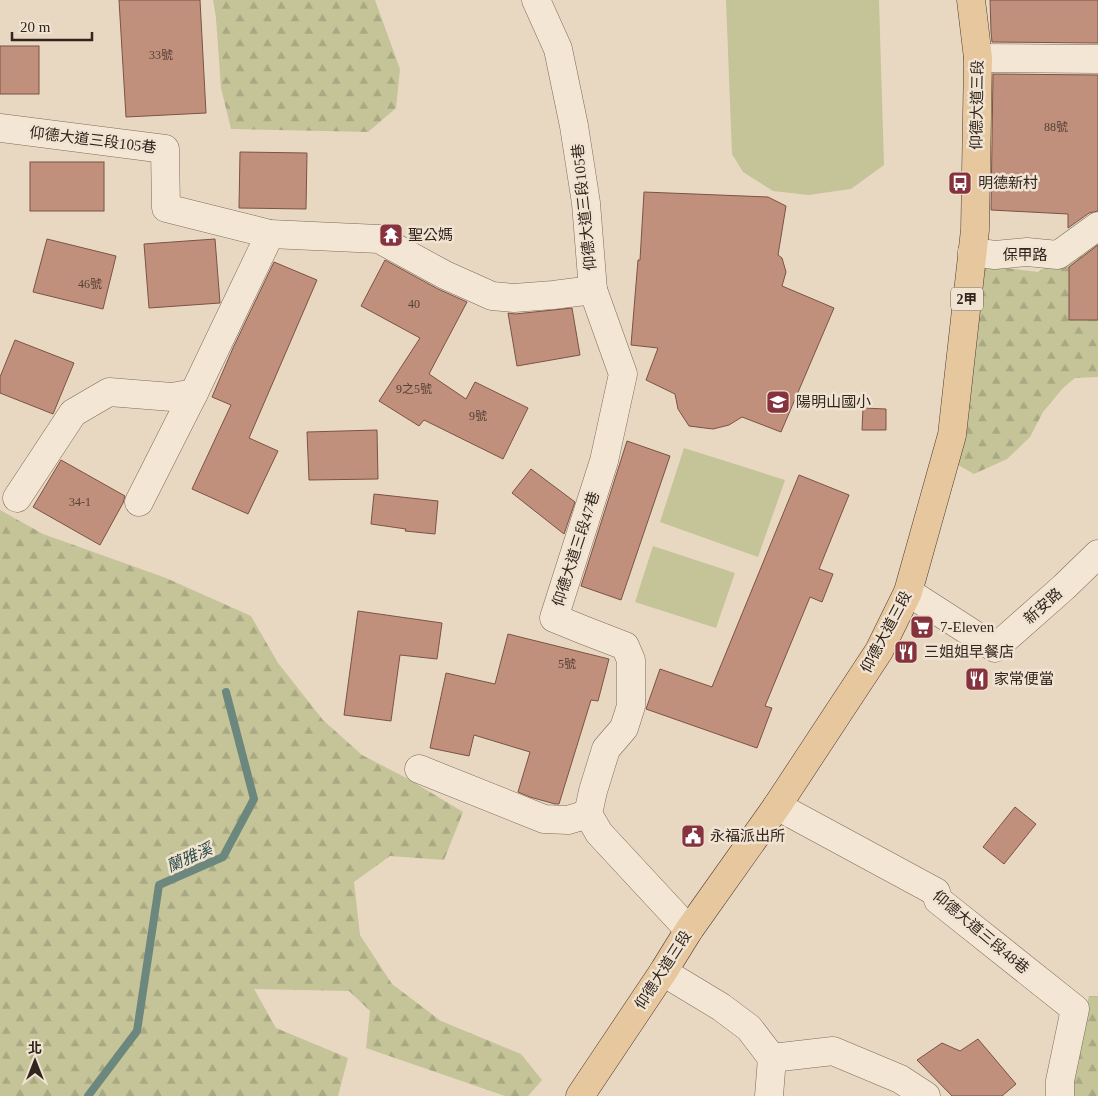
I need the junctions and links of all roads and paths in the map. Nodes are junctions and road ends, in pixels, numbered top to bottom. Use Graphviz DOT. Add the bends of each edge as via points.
graph roads {
  1 [pos="536,0"];
  2 [pos="971,0"];
  3 [pos="978,58"];
  4 [pos="1098,59"];
  5 [pos="0,128"];
  6 [pos="1098,226"];
  7 [pos="270,234"];
  8 [pos="972,252"];
  9 [pos="592,290"];
  10 [pos="194,393"];
  11 [pos="17,498"];
  12 [pos="139,502"];
  13 [pos="1098,554"];
  14 [pos="908,592"];
  15 [pos="419,768"];
  16 [pos="777,806"];
  17 [pos="588,814"];
  18 [pos="689,930"];
  19 [pos="663,972"];
  20 [pos="772,1058"];
  21 [pos="580,1096"];
  22 [pos="769,1096"];
  23 [pos="926,1096"];
  24 [pos="1060,1096"];
  1 -- 9 [label="street, 仰德大道三段105巷" via="558,50 574,126 586,203"];
  2 -- 3 [label="main road, 仰德大道三段 / 2甲"];
  3 -- 4 [label="street"];
  3 -- 8 [label="main road, 仰德大道三段 / 2甲"];
  5 -- 7 [label="street, 仰德大道三段105巷" via="165,149 166,208"];
  6 -- 8 [label="street, 保甲路" via="1058,256 1027,252 995,255"];
  7 -- 9 [label="street, 仰德大道三段105巷" via="379,239 492,296 514,298"];
  7 -- 10 [label="street"];
  8 -- 14 [label="main road, 仰德大道三段 / 2甲" via="952,435"];
  9 -- 17 [label="street, 仰德大道三段47巷" via="623,374 604,461 554,618 624,646 631,660 631,706 624,728 606,749"];
  10 -- 11 [label="street" via="172,397 109,392 73,413"];
  10 -- 12 [label="street"];
  13 -- 14 [label="street, 新安路" via="995,648"];
  14 -- 16 [label="main road, 仰德大道三段 / 2甲" via="879,651"];
  15 -- 17 [label="street" via="544,819 568,820"];
  16 -- 18 [label="main road, 仰德大道三段 / 2甲"];
  16 -- 24 [label="street, 仰德大道三段48巷" via="936,892 938,900 1075,1009 1060,1081"];
  17 -- 18 [label="street" via="599,834"];
  18 -- 19 [label="main road, 仰德大道三段 / 2甲"];
  19 -- 20 [label="street" via="721,1006 749,1028"];
  19 -- 21 [label="main road, 仰德大道三段 / 2甲"];
  20 -- 22 [label="street"];
  20 -- 23 [label="street" via="833,1051 900,1079"];
}
